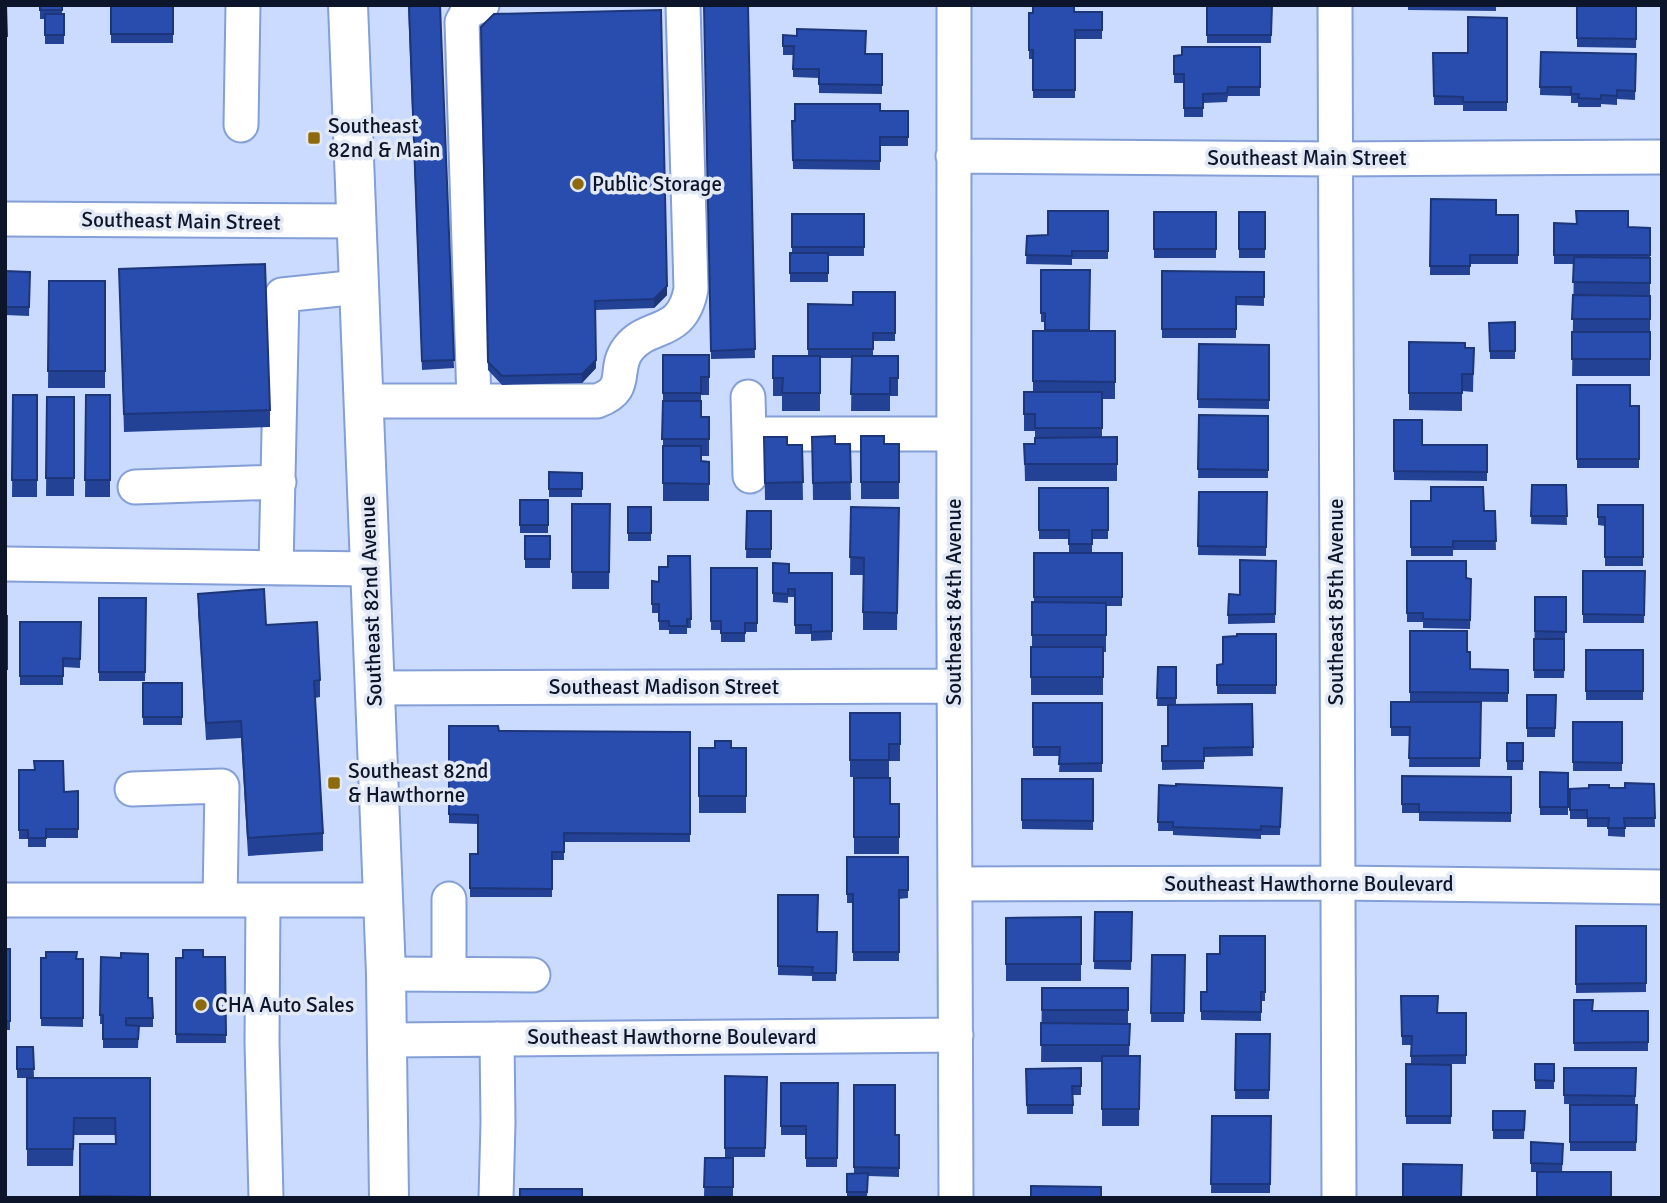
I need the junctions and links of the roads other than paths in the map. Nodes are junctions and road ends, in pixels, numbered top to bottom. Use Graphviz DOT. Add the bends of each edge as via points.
graph roads {
  1 [pos="243,5"];
  2 [pos="348,5"];
  3 [pos="482,5"];
  4 [pos="683,5"];
  5 [pos="954,5"];
  6 [pos="1335,5"];
  7 [pos="241,125"];
  8 [pos="953,156"];
  9 [pos="1662,158"];
  10 [pos="1335,159"];
  11 [pos="5,219"];
  12 [pos="356,221"];
  13 [pos="359,287"];
  14 [pos="748,397"];
  15 [pos="363,401"];
  16 [pos="474,401"];
  17 [pos="750,434"];
  18 [pos="953,434"];
  19 [pos="750,476"];
  20 [pos="279,481"];
  21 [pos="135,487"];
  22 [pos="5,564"];
  23 [pos="276,568"];
  24 [pos="370,569"];
  25 [pos="953,686"];
  26 [pos="374,688"];
  27 [pos="132,789"];
  28 [pos="1336,883"];
  29 [pos="956,884"];
  30 [pos="1662,887"];
  31 [pos="449,899"];
  32 [pos="5,900"];
  33 [pos="220,900"];
  34 [pos="263,900"];
  35 [pos="383,900"];
  36 [pos="386,974"];
  37 [pos="449,974"];
  38 [pos="533,975"];
  39 [pos="956,1035"];
  40 [pos="496,1039"];
  41 [pos="388,1040"];
  42 [pos="266,1198"];
  43 [pos="389,1198"];
  44 [pos="496,1198"];
  45 [pos="956,1198"];
  46 [pos="1339,1198"];
  1 -- 7 [label="street"];
  2 -- 12 [label="main road, Southeast 82nd Avenue"];
  3 -- 16 [label="street" via="468,11 462,22"];
  4 -- 16 [label="street" via="688,307 625,352 620,382 608,397 597,401"];
  5 -- 8 [label="street, Southeast 84th Avenue"];
  6 -- 10 [label="street, Southeast 85th Avenue"];
  8 -- 10 [label="street, Southeast Main Street"];
  8 -- 18 [label="street, Southeast 84th Avenue"];
  9 -- 10 [label="street, Southeast Main Street"];
  10 -- 28 [label="street, Southeast 85th Avenue"];
  11 -- 12 [label="street, Southeast Main Street"];
  12 -- 13 [label="main road, Southeast 82nd Avenue"];
  13 -- 15 [label="main road, Southeast 82nd Avenue"];
  13 -- 20 [label="street" via="282,295"];
  14 -- 17 [label="street"];
  15 -- 16 [label="street"];
  15 -- 24 [label="main road, Southeast 82nd Avenue"];
  17 -- 18 [label="street"];
  17 -- 19 [label="street"];
  18 -- 25 [label="street, Southeast 84th Avenue"];
  20 -- 21 [label="street"];
  20 -- 23 [label="street"];
  22 -- 23 [label="street"];
  23 -- 24 [label="street"];
  24 -- 26 [label="main road, Southeast 82nd Avenue"];
  25 -- 26 [label="street, Southeast Madison Street"];
  25 -- 29 [label="street, Southeast 84th Avenue"];
  26 -- 35 [label="main road, Southeast 82nd Avenue"];
  27 -- 33 [label="street" via="222,786"];
  28 -- 29 [label="street, Southeast Hawthorne Boulevard"];
  28 -- 30 [label="street, Southeast Hawthorne Boulevard"];
  28 -- 46 [label="street, Southeast 85th Avenue"];
  29 -- 39 [label="street, Southeast 84th Avenue"];
  31 -- 37 [label="street"];
  32 -- 33 [label="street"];
  33 -- 34 [label="street"];
  34 -- 35 [label="street"];
  34 -- 42 [label="street"];
  35 -- 36 [label="main road, Southeast 82nd Avenue"];
  36 -- 37 [label="street"];
  36 -- 41 [label="main road, Southeast 82nd Avenue"];
  37 -- 38 [label="street"];
  39 -- 40 [label="street, Southeast Hawthorne Boulevard"];
  39 -- 45 [label="street, Southeast 84th Avenue"];
  40 -- 41 [label="street, Southeast Hawthorne Boulevard"];
  40 -- 44 [label="street"];
  41 -- 43 [label="main road, Southeast 82nd Avenue"];
}
